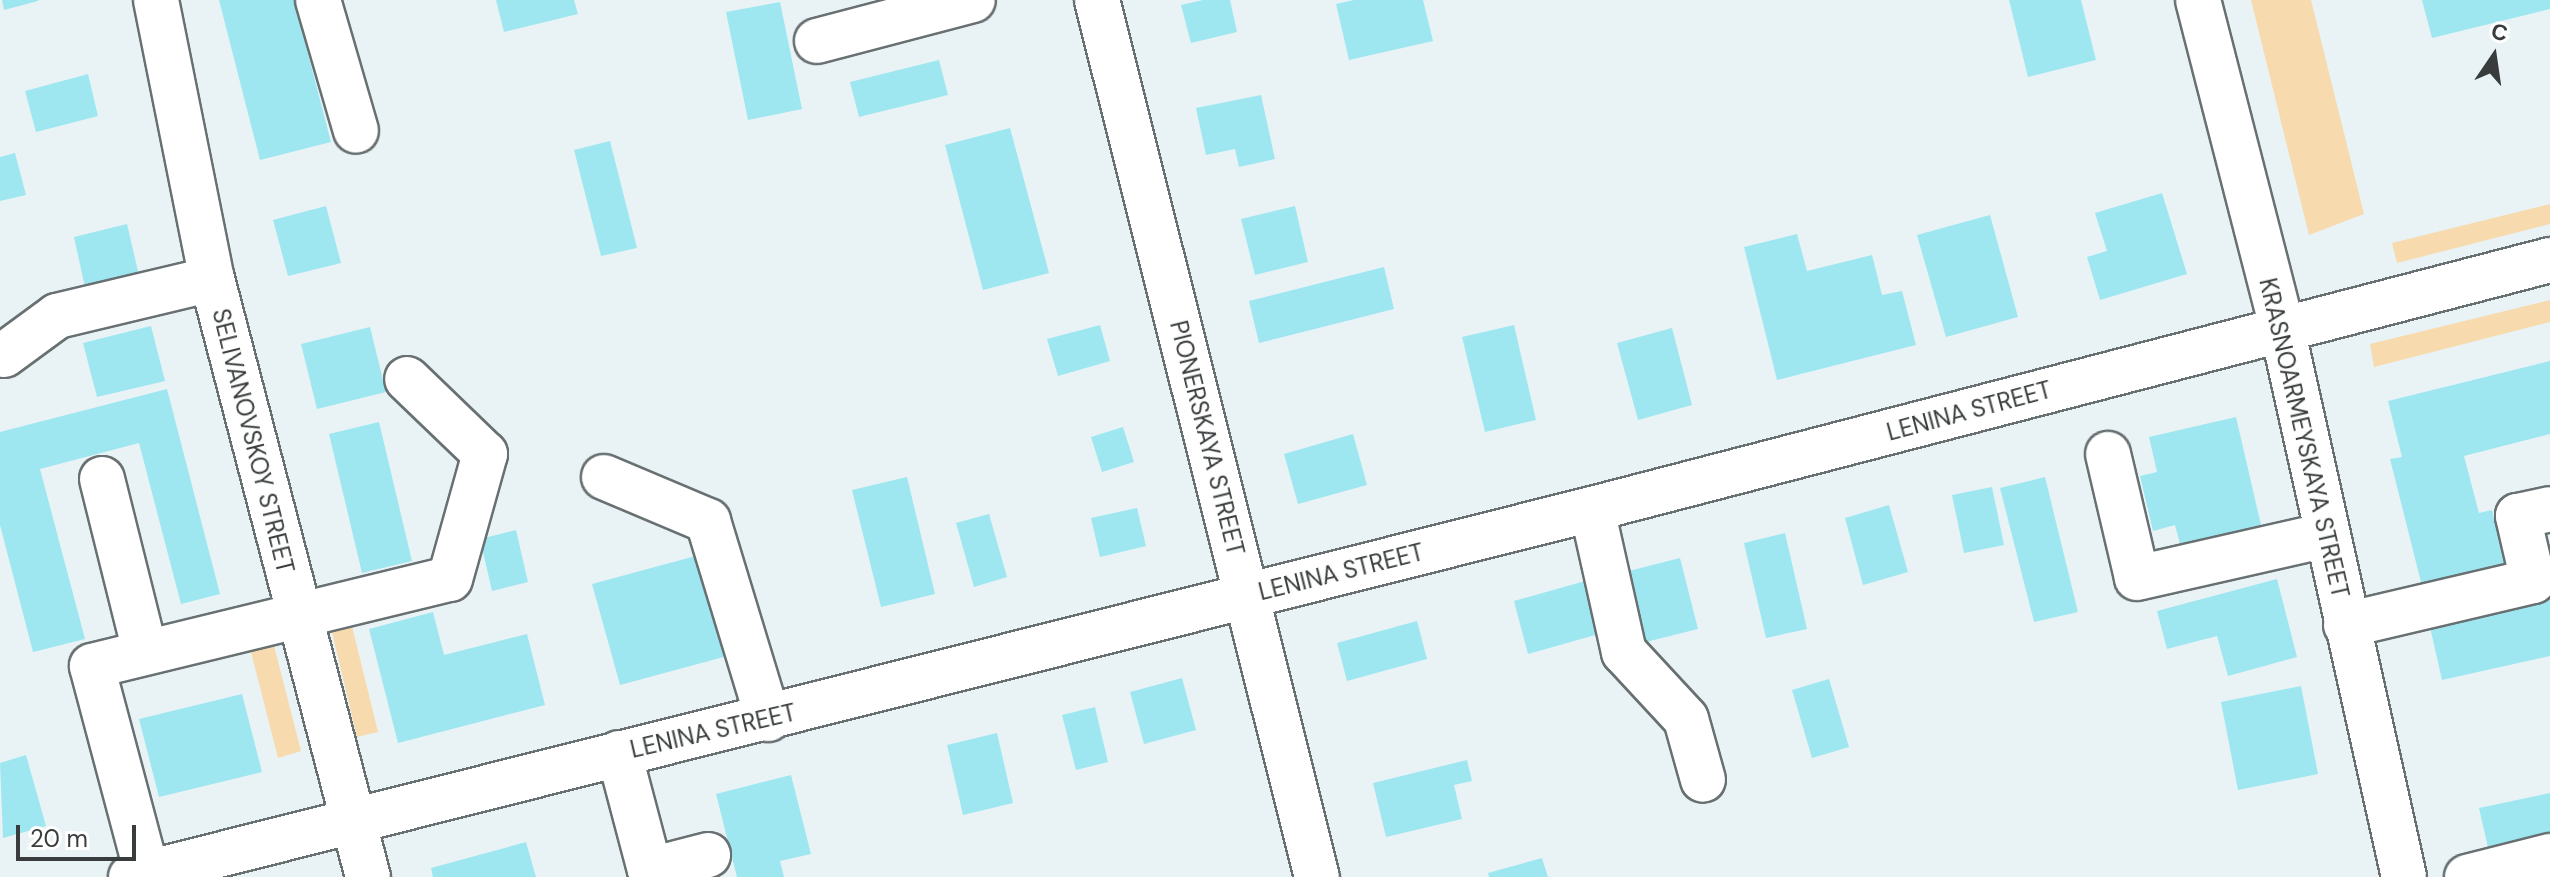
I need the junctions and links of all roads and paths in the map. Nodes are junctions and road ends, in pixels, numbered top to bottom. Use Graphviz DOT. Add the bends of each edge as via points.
graph roads {
  1 [pos="156,0"];
  2 [pos="318,0"];
  3 [pos="973,0"];
  4 [pos="1097,0"];
  5 [pos="2198,0"];
  6 [pos="817,41"];
  7 [pos="356,131"];
  8 [pos="2550,260"];
  9 [pos="212,279"];
  10 [pos="2282,328"];
  11 [pos="4,355"];
  12 [pos="407,379"];
  13 [pos="2108,454"];
  14 [pos="604,477"];
  15 [pos="102,479"];
  16 [pos="1592,509"];
  17 [pos="2550,509"];
  18 [pos="2327,535"];
  19 [pos="1246,595"];
  20 [pos="298,615"];
  21 [pos="2346,625"];
  22 [pos="145,652"];
  23 [pos="768,719"];
  24 [pos="619,753"];
  25 [pos="1703,780"];
  26 [pos="357,821"];
  27 [pos="708,855"];
  28 [pos="2550,856"];
  29 [pos="139,875"];
  30 [pos="368,877"];
  31 [pos="1317,877"];
  32 [pos="2404,877"];
  33 [pos="2467,877"];
  1 -- 9 [label="street, SELIVANOVSKOY STREET"];
  2 -- 7 [label="street"];
  3 -- 6 [label="street"];
  4 -- 19 [label="street, PIONERSKAYA STREET"];
  5 -- 10 [label="street, KRASNOARMEYSKAYA STREET"];
  8 -- 10 [label="street, LENINA STREET"];
  9 -- 11 [label="street" via="57,316"];
  9 -- 20 [label="street, SELIVANOVSKOY STREET"];
  10 -- 16 [label="street, LENINA STREET"];
  10 -- 18 [label="street, KRASNOARMEYSKAYA STREET"];
  12 -- 20 [label="street" via="485,454 450,579"];
  13 -- 18 [label="street" via="2137,578"];
  14 -- 23 [label="street" via="708,521"];
  15 -- 22 [label="street"];
  16 -- 19 [label="street, LENINA STREET"];
  16 -- 25 [label="street" via="1624,652 1686,719"];
  17 -- 21 [label="street" via="2518,516 2533,581"];
  18 -- 21 [label="street, KRASNOARMEYSKAYA STREET"];
  19 -- 23 [label="street, LENINA STREET"];
  19 -- 31 [label="street, PIONERSKAYA STREET"];
  20 -- 22 [label="street"];
  20 -- 26 [label="street, SELIVANOVSKOY STREET"];
  21 -- 32 [label="street, KRASNOARMEYSKAYA STREET"];
  22 -- 29 [label="street" via="92,666"];
  23 -- 24 [label="street, LENINA STREET"];
  24 -- 26 [label="street, LENINA STREET"];
  24 -- 27 [label="street" via="650,870"];
  26 -- 29 [label="street, LENINA STREET"];
  26 -- 30 [label="street, SELIVANOVSKOY STREET"];
  28 -- 33 [label="street"];
}
